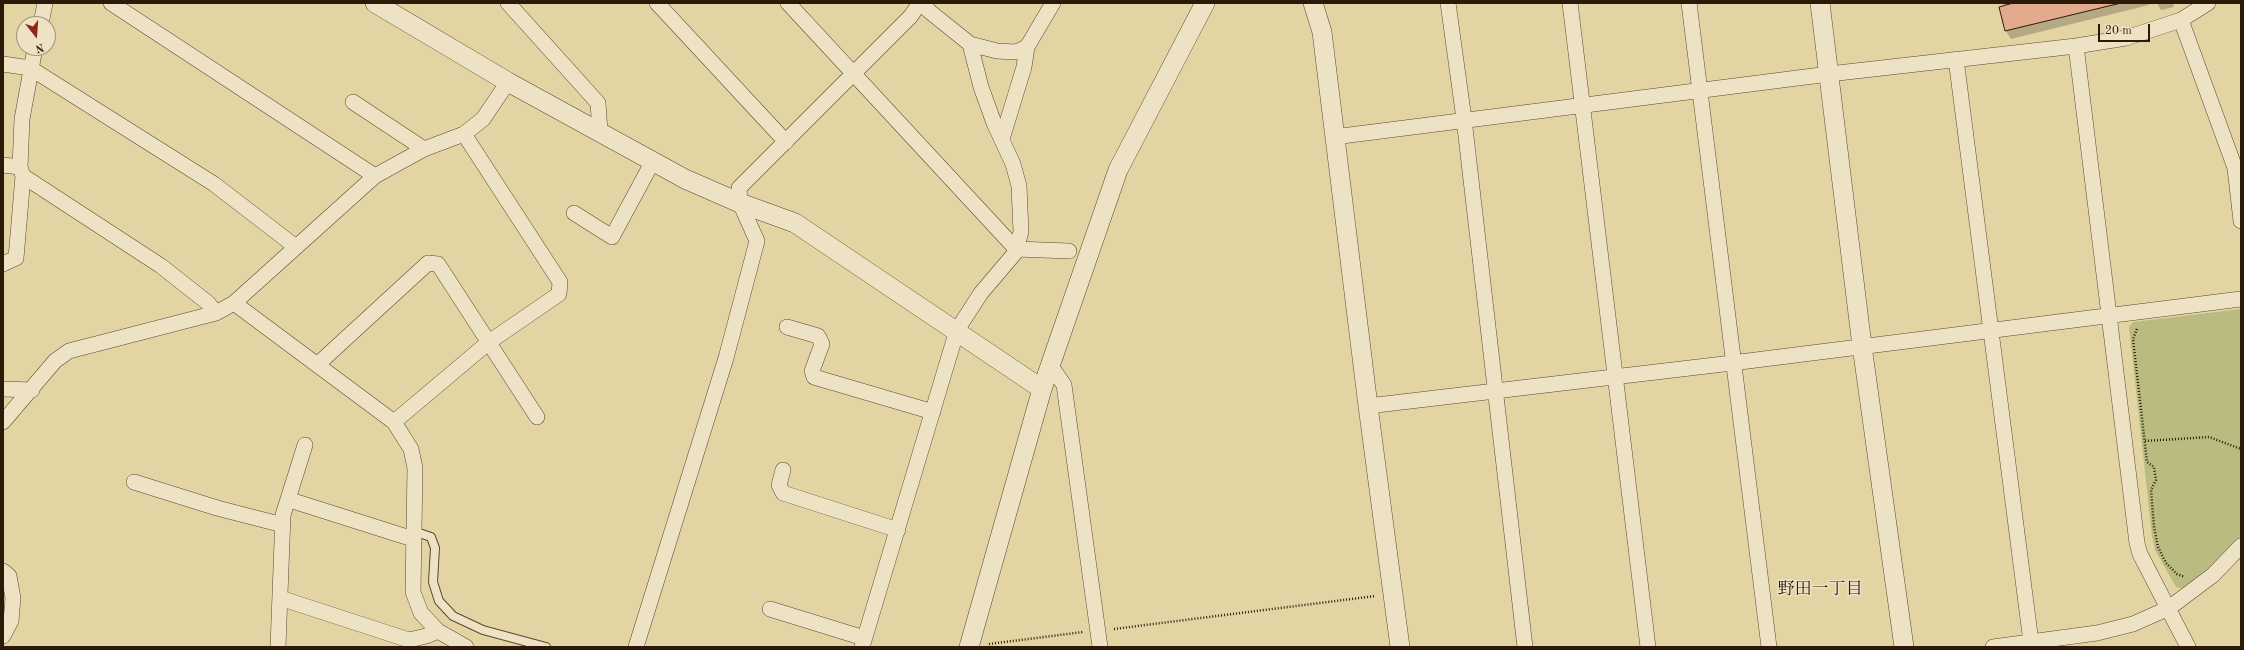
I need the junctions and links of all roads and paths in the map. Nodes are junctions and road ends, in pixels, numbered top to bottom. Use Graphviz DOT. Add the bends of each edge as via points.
graph roads {
  1 [pos="45,3"];
  2 [pos="110,3"];
  3 [pos="375,3"];
  4 [pos="508,3"];
  5 [pos="657,3"];
  6 [pos="788,3"];
  7 [pos="921,3"];
  8 [pos="1052,3"];
  9 [pos="1205,3"];
  10 [pos="1313,3"];
  11 [pos="1448,3"];
  12 [pos="1570,3"];
  13 [pos="1690,3"];
  14 [pos="1820,3"];
  15 [pos="2208,3"];
  16 [pos="42,16"];
  17 [pos="2181,20"];
  18 [pos="970,44"];
  19 [pos="2076,46"];
  20 [pos="1027,47"];
  21 [pos="33,56"];
  22 [pos="1956,59"];
  23 [pos="3,64"];
  24 [pos="30,68"];
  25 [pos="854,73"];
  26 [pos="1829,74"];
  27 [pos="508,82"];
  28 [pos="1700,91"];
  29 [pos="353,102"];
  30 [pos="1582,106"];
  31 [pos="1464,119"];
  32 [pos="600,132"];
  33 [pos="464,134"];
  34 [pos="1334,137"];
  35 [pos="1002,140"];
  36 [pos="786,142"];
  37 [pos="424,149"];
  38 [pos="653,161"];
  39 [pos="3,164"];
  40 [pos="21,171"];
  41 [pos="375,176"];
  42 [pos="740,203"];
  43 [pos="574,213"];
  44 [pos="2241,221"];
  45 [pos="296,247"];
  46 [pos="1016,249"];
  47 [pos="1069,251"];
  48 [pos="3,264"];
  49 [pos="2241,299"];
  50 [pos="234,303"];
  51 [pos="216,313"];
  52 [pos="2108,316"];
  53 [pos="2139,326"];
  54 [pos="787,327"];
  55 [pos="957,330"];
  56 [pos="1992,330"];
  57 [pos="489,342"];
  58 [pos="1862,346"];
  59 [pos="1732,363"];
  60 [pos="318,364"];
  61 [pos="1051,366"];
  62 [pos="1615,378"];
  63 [pos="3,389"];
  64 [pos="1042,389"];
  65 [pos="32,390"];
  66 [pos="1496,392"];
  67 [pos="1368,406"];
  68 [pos="933,412"];
  69 [pos="537,417"];
  70 [pos="3,422"];
  71 [pos="394,422"];
  72 [pos="2145,441"];
  73 [pos="305,445"];
  74 [pos="2241,449"];
  75 [pos="783,470"];
  76 [pos="134,482"];
  77 [pos="290,500"];
  78 [pos="283,525"];
  79 [pos="898,530"];
  80 [pos="413,535"];
  81 [pos="2241,546"];
  82 [pos="3,570"];
  83 [pos="2191,576"];
  84 [pos="1393,594"];
  85 [pos="280,598"];
  86 [pos="2169,608"];
  87 [pos="770,609"];
  88 [pos="438,631"];
  89 [pos="1098,631"];
  90 [pos="3,636"];
  91 [pos="390,641"];
  92 [pos="863,642"];
  93 [pos="2031,642"];
  94 [pos="278,647"];
  95 [pos="466,647"];
  96 [pos="546,647"];
  97 [pos="636,647"];
  98 [pos="969,647"];
  99 [pos="1100,647"];
  100 [pos="1400,647"];
  101 [pos="1525,647"];
  102 [pos="1648,647"];
  103 [pos="1768,647"];
  104 [pos="1904,647"];
  105 [pos="1993,647"];
  106 [pos="2188,647"];
  1 -- 16 [label="street"];
  2 -- 41 [label="street"];
  3 -- 27 [label="street"];
  4 -- 32 [label="street" via="598,103"];
  5 -- 36 [label="street"];
  6 -- 25 [label="street"];
  7 -- 18 [label="street"];
  7 -- 25 [label="street"];
  8 -- 20 [label="street"];
  9 -- 61 [label="street" via="1118,170"];
  10 -- 34 [label="street" via="1322,32"];
  11 -- 31 [label="street"];
  12 -- 30 [label="street"];
  13 -- 28 [label="street"];
  14 -- 26 [label="street"];
  15 -- 17 [label="street"];
  17 -- 19 [label="street" via="2126,38"];
  17 -- 44 [label="street" via="2235,168"];
  18 -- 20 [label="street" via="997,51 1016,52"];
  18 -- 35 [label="street" via="981,87"];
  19 -- 22 [label="street"];
  19 -- 52 [label="street"];
  20 -- 35 [label="street" via="1024,67"];
  21 -- 24 [label="street"];
  22 -- 26 [label="street"];
  22 -- 56 [label="street"];
  23 -- 24 [label="street"];
  24 -- 40 [label="street" via="22,119"];
  24 -- 45 [label="street" via="214,184"];
  25 -- 36 [label="street"];
  25 -- 46 [label="street"];
  26 -- 28 [label="street"];
  26 -- 58 [label="street"];
  27 -- 32 [label="street"];
  27 -- 33 [label="street" via="483,119"];
  28 -- 30 [label="street"];
  28 -- 59 [label="street"];
  29 -- 37 [label="street"];
  30 -- 31 [label="street"];
  30 -- 62 [label="street"];
  31 -- 34 [label="street"];
  31 -- 66 [label="street"];
  32 -- 38 [label="street"];
  33 -- 37 [label="street"];
  33 -- 57 [label="street" via="560,282 559,294"];
  34 -- 67 [label="street"];
  35 -- 46 [label="street" via="1019,186 1021,232"];
  36 -- 42 [label="street" via="739,188"];
  37 -- 41 [label="street"];
  38 -- 42 [label="street" via="685,179"];
  38 -- 43 [label="street" via="612,237"];
  39 -- 40 [label="street"];
  40 -- 48 [label="street" via="16,258"];
  40 -- 51 [label="street" via="161,266 208,303"];
  41 -- 45 [label="street"];
  42 -- 55 [label="street" via="795,223"];
  42 -- 97 [label="street" via="757,241 726,358"];
  45 -- 50 [label="street"];
  46 -- 47 [label="street"];
  46 -- 55 [label="street" via="981,293"];
  49 -- 52 [label="street"];
  50 -- 51 [label="street"];
  50 -- 60 [label="street"];
  51 -- 65 [label="street" via="69,351 55,360"];
  52 -- 56 [label="street"];
  52 -- 86 [label="street" via="2137,543 2140,554"];
  53 -- 72 [label="path" via="2133,339"];
  54 -- 68 [label="street" via="818,336 822,344 812,371 814,377"];
  55 -- 64 [label="street"];
  55 -- 68 [label="street"];
  56 -- 58 [label="street"];
  56 -- 93 [label="street"];
  57 -- 60 [label="street" via="438,264 428,263"];
  57 -- 69 [label="street"];
  57 -- 71 [label="street"];
  58 -- 59 [label="street"];
  58 -- 104 [label="street"];
  59 -- 62 [label="street"];
  59 -- 103 [label="street"];
  60 -- 71 [label="street"];
  61 -- 64 [label="street"];
  61 -- 89 [label="street" via="1064,385"];
  62 -- 66 [label="street"];
  62 -- 102 [label="street"];
  63 -- 65 [label="street"];
  64 -- 98 [label="street"];
  65 -- 70 [label="street"];
  66 -- 67 [label="street"];
  66 -- 101 [label="street"];
  67 -- 84 [label="street"];
  68 -- 79 [label="street"];
  71 -- 80 [label="street" via="411,449 415,468"];
  72 -- 74 [label="path" via="2209,438"];
  72 -- 83 [label="path" via="2147,462 2154,467 2156,480 2151,490 2158,547 2166,563 2177,574"];
  73 -- 77 [label="street"];
  75 -- 79 [label="street" via="779,485 783,493"];
  76 -- 78 [label="street"];
  77 -- 78 [label="street" via="283,515"];
  77 -- 80 [label="street"];
  78 -- 85 [label="street"];
  79 -- 92 [label="street"];
  80 -- 88 [label="street" via="413,592 421,613"];
  80 -- 96 [label="lane" via="431,537 435,548 433,582 439,601 453,616 483,630"];
  81 -- 86 [label="street" via="2213,576"];
  82 -- 90 [label="street" via="9,576 13,598 11,621"];
  84 -- 89 [label="path"];
  84 -- 100 [label="street"];
  85 -- 91 [label="street"];
  85 -- 94 [label="street"];
  86 -- 93 [label="street" via="2133,624 2097,633"];
  86 -- 106 [label="street"];
  87 -- 92 [label="street"];
  88 -- 91 [label="street" via="410,640"];
  88 -- 95 [label="street"];
  89 -- 98 [label="path"];
  89 -- 99 [label="street"];
  93 -- 105 [label="street"];
}
